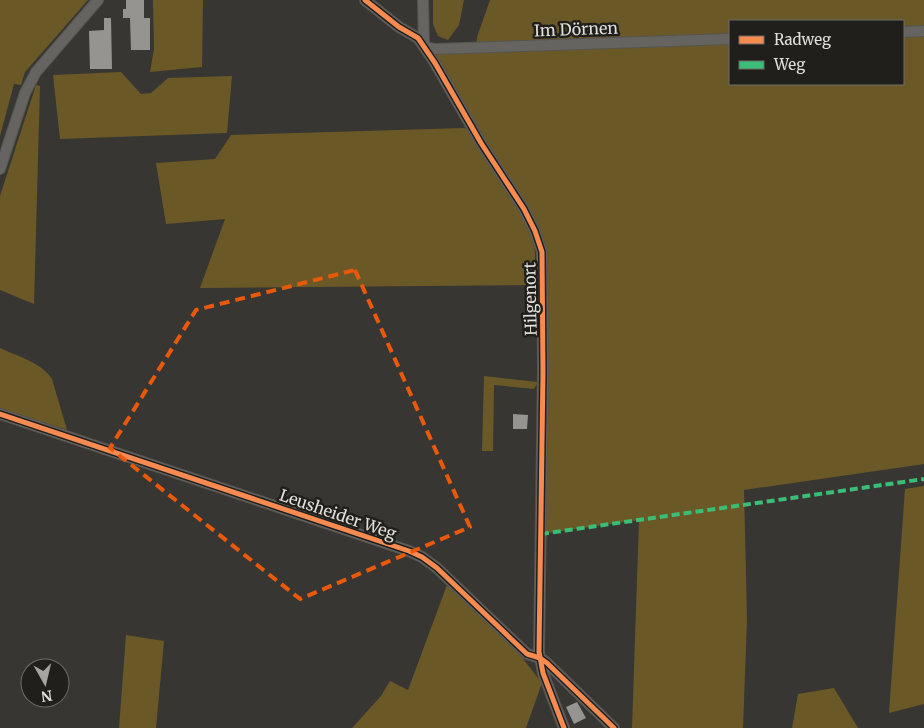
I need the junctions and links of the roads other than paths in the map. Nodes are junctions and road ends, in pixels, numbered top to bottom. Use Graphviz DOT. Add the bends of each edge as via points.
graph roads {
  1 [pos="98,0"];
  2 [pos="365,0"];
  3 [pos="423,0"];
  4 [pos="904,32"];
  5 [pos="924,32"];
  6 [pos="729,38"];
  7 [pos="424,47"];
  8 [pos="0,169"];
  9 [pos="0,414"];
  10 [pos="540,658"];
  11 [pos="564,728"];
  12 [pos="614,728"];
  1 -- 8 [label="street" via="36,72 25,93"];
  2 -- 7 [label="street, Hilgenort" via="399,28 418,38"];
  3 -- 7 [label="street"];
  4 -- 5 [label="street"];
  6 -- 7 [label="street, Im Dörnen"];
  7 -- 10 [label="street, Hilgenort" via="524,209 542,252"];
  9 -- 10 [label="street, Leusheider Weg" via="409,551 437,568 527,654"];
  10 -- 11 [label="street, Hilgenort"];
  10 -- 12 [label="street, Leusheider Weg"];
}
